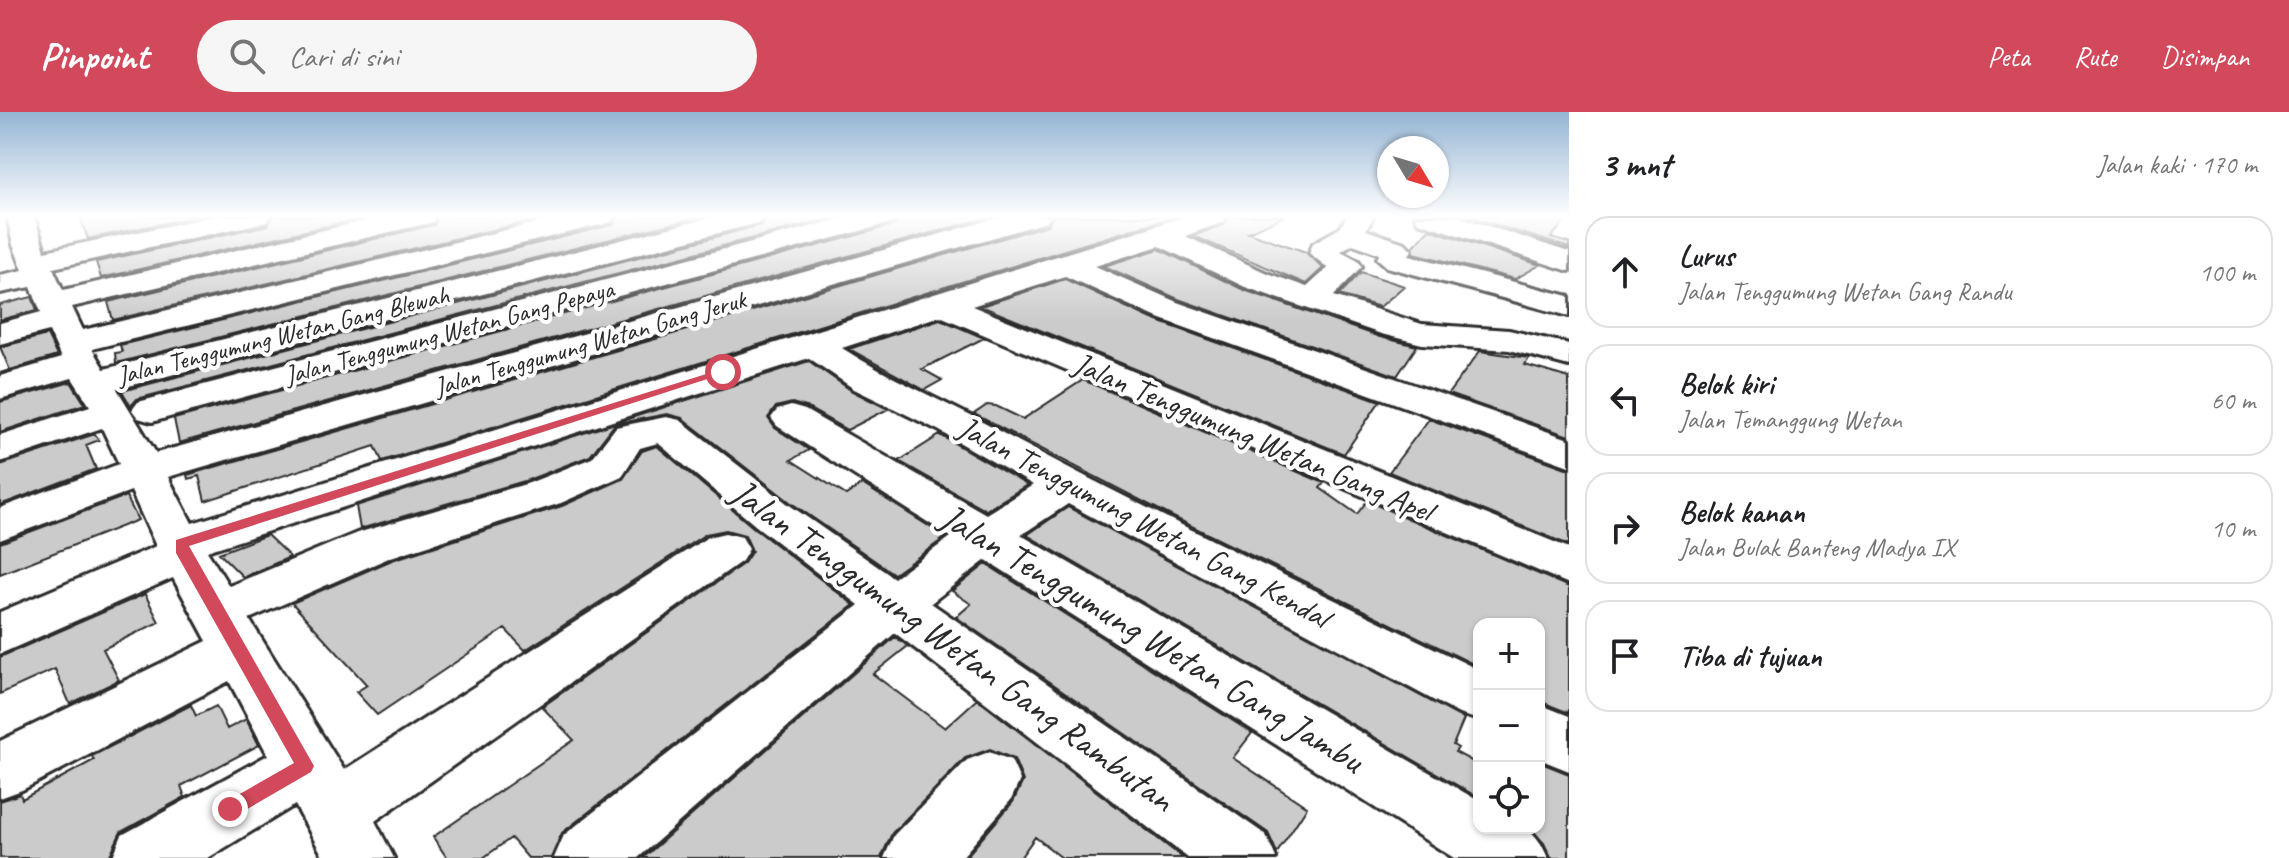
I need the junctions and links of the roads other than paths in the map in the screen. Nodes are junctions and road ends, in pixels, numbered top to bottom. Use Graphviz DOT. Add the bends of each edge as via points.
graph roads {
  1 [pos="133,251"];
  2 [pos="189,251"];
  3 [pos="294,251"];
  4 [pos="406,251"];
  5 [pos="500,251"];
  6 [pos="584,251"];
  7 [pos="915,251"];
  8 [pos="1110,251"];
  9 [pos="1192,251"];
  10 [pos="1323,251"];
  11 [pos="1396,251"];
  12 [pos="1459,251"];
  13 [pos="1535,251"];
  14 [pos="1569,262"];
  15 [pos="1064,264"];
  16 [pos="1569,282"];
  17 [pos="0,284"];
  18 [pos="1311,301"];
  19 [pos="939,304"];
  20 [pos="1569,306"];
  21 [pos="74,310"];
  22 [pos="0,334"];
  23 [pos="812,344"];
  24 [pos="1569,355"];
  25 [pos="0,388"];
  26 [pos="791,418"];
  27 [pos="0,449"];
  28 [pos="1569,453"];
  29 [pos="155,467"];
  30 [pos="1066,485"];
  31 [pos="0,525"];
  32 [pos="985,536"];
  33 [pos="193,542"];
  34 [pos="725,549"];
  35 [pos="1569,567"];
  36 [pos="895,604"];
  37 [pos="238,615"];
  38 [pos="0,634"];
  39 [pos="1473,694"];
  40 [pos="1545,732"];
  41 [pos="1569,745"];
  42 [pos="0,771"];
  43 [pos="989,780"];
  44 [pos="333,812"];
  45 [pos="146,858"];
  46 [pos="588,858"];
  47 [pos="918,858"];
  48 [pos="1242,858"];
  49 [pos="1514,858"];
  1 -- 21 [label="street"];
  2 -- 21 [label="street"];
  3 -- 21 [label="street"];
  4 -- 21 [label="street"];
  5 -- 21 [label="street, Jalan Tenggumung Wetan Gang Blewah"];
  6 -- 21 [label="street, Jalan Tenggumung Wetan Gang Pepaya"];
  7 -- 29 [label="street, Jalan Tenggumung Wetan Gang Jeruk"];
  8 -- 15 [label="street"];
  9 -- 18 [label="street"];
  10 -- 18 [label="street" via="1347,266"];
  11 -- 20 [label="street" via="1392,258 1398,261"];
  12 -- 16 [label="street"];
  13 -- 14 [label="street"];
  15 -- 19 [label="street"];
  15 -- 28 [label="street" via="1165,309"];
  17 -- 21 [label="street"];
  18 -- 24 [label="street" via="1422,334 1509,340"];
  19 -- 23 [label="street"];
  19 -- 35 [label="street, Jalan Tenggumung Wetan Gang Apel"];
  21 -- 22 [label="street"];
  21 -- 25 [label="street"];
  21 -- 27 [label="street"];
  21 -- 29 [label="street"];
  23 -- 30 [label="street, Jalan Tenggumung Wetan Gang Kendal" via="867,381"];
  23 -- 33 [label="street"];
  26 -- 32 [label="street, Jalan Tenggumung Wetan Gang Jambu"];
  29 -- 31 [label="street, Jalan Tenggumung Wetan Gang Jeruk"];
  29 -- 33 [label="street"];
  30 -- 32 [label="street"];
  30 -- 39 [label="street, Jalan Tenggumung Wetan Gang Kendal"];
  32 -- 36 [label="street"];
  32 -- 49 [label="street, Jalan Tenggumung Wetan Gang Jambu"];
  33 -- 37 [label="street"];
  33 -- 38 [label="street"];
  34 -- 44 [label="street"];
  36 -- 37 [label="street, Jalan Tenggumung Wetan Gang Rambutan" via="666,429 630,436 607,467 558,488 374,545"];
  36 -- 46 [label="street"];
  36 -- 48 [label="street, Jalan Tenggumung Wetan Gang Rambutan"];
  37 -- 42 [label="street"];
  37 -- 44 [label="street"];
  40 -- 41 [label="street"];
  43 -- 47 [label="street"];
  44 -- 45 [label="street"];
}
